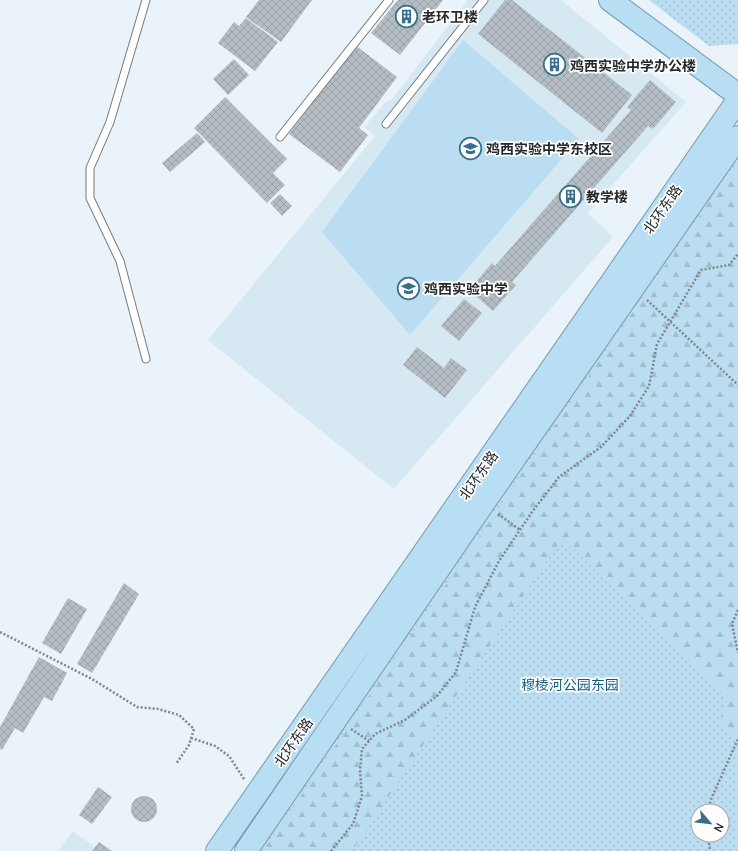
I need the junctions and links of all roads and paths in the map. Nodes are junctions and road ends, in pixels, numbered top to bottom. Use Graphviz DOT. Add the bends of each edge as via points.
graph roads {
  1 [pos="146,0"];
  2 [pos="389,0"];
  3 [pos="484,0"];
  4 [pos="610,0"];
  5 [pos="738,95"];
  6 [pos="738,100"];
  7 [pos="386,124"];
  8 [pos="738,137"];
  9 [pos="280,138"];
  10 [pos="738,254"];
  11 [pos="634,288"];
  12 [pos="669,321"];
  13 [pos="146,359"];
  14 [pos="738,385"];
  15 [pos="483,504"];
  16 [pos="520,530"];
  17 [pos="738,610"];
  18 [pos="0,632"];
  19 [pos="738,653"];
  20 [pos="191,738"];
  21 [pos="738,739"];
  22 [pos="176,764"];
  23 [pos="245,779"];
  24 [pos="710,803"];
  25 [pos="217,851"];
  26 [pos="246,851"];
  27 [pos="331,851"];
  1 -- 13 [label="lane" via="110,122 90,168 90,198 120,262"];
  2 -- 9 [label="lane"];
  3 -- 7 [label="lane"];
  4 -- 5 [label="highway"];
  6 -- 25 [label="highway, 北环东路"];
  8 -- 11 [label="highway, 北环东路"];
  10 -- 12 [label="path" via="730,265 701,270"];
  11 -- 12 [label="path"];
  11 -- 15 [label="highway, 北环东路"];
  12 -- 14 [label="path"];
  12 -- 16 [label="path" via="657,344 648,386 630,416 601,447 559,476"];
  15 -- 16 [label="path"];
  15 -- 26 [label="highway, 北环东路"];
  16 -- 27 [label="path" via="475,607 456,672 437,696 405,720 374,734 362,750 362,796 353,824"];
  17 -- 19 [label="path" via="732,624"];
  18 -- 20 [label="path" via="92,679 137,707 179,714 194,729"];
  20 -- 22 [label="path"];
  20 -- 23 [label="path" via="215,746 229,756"];
  21 -- 24 [label="path"];
}
